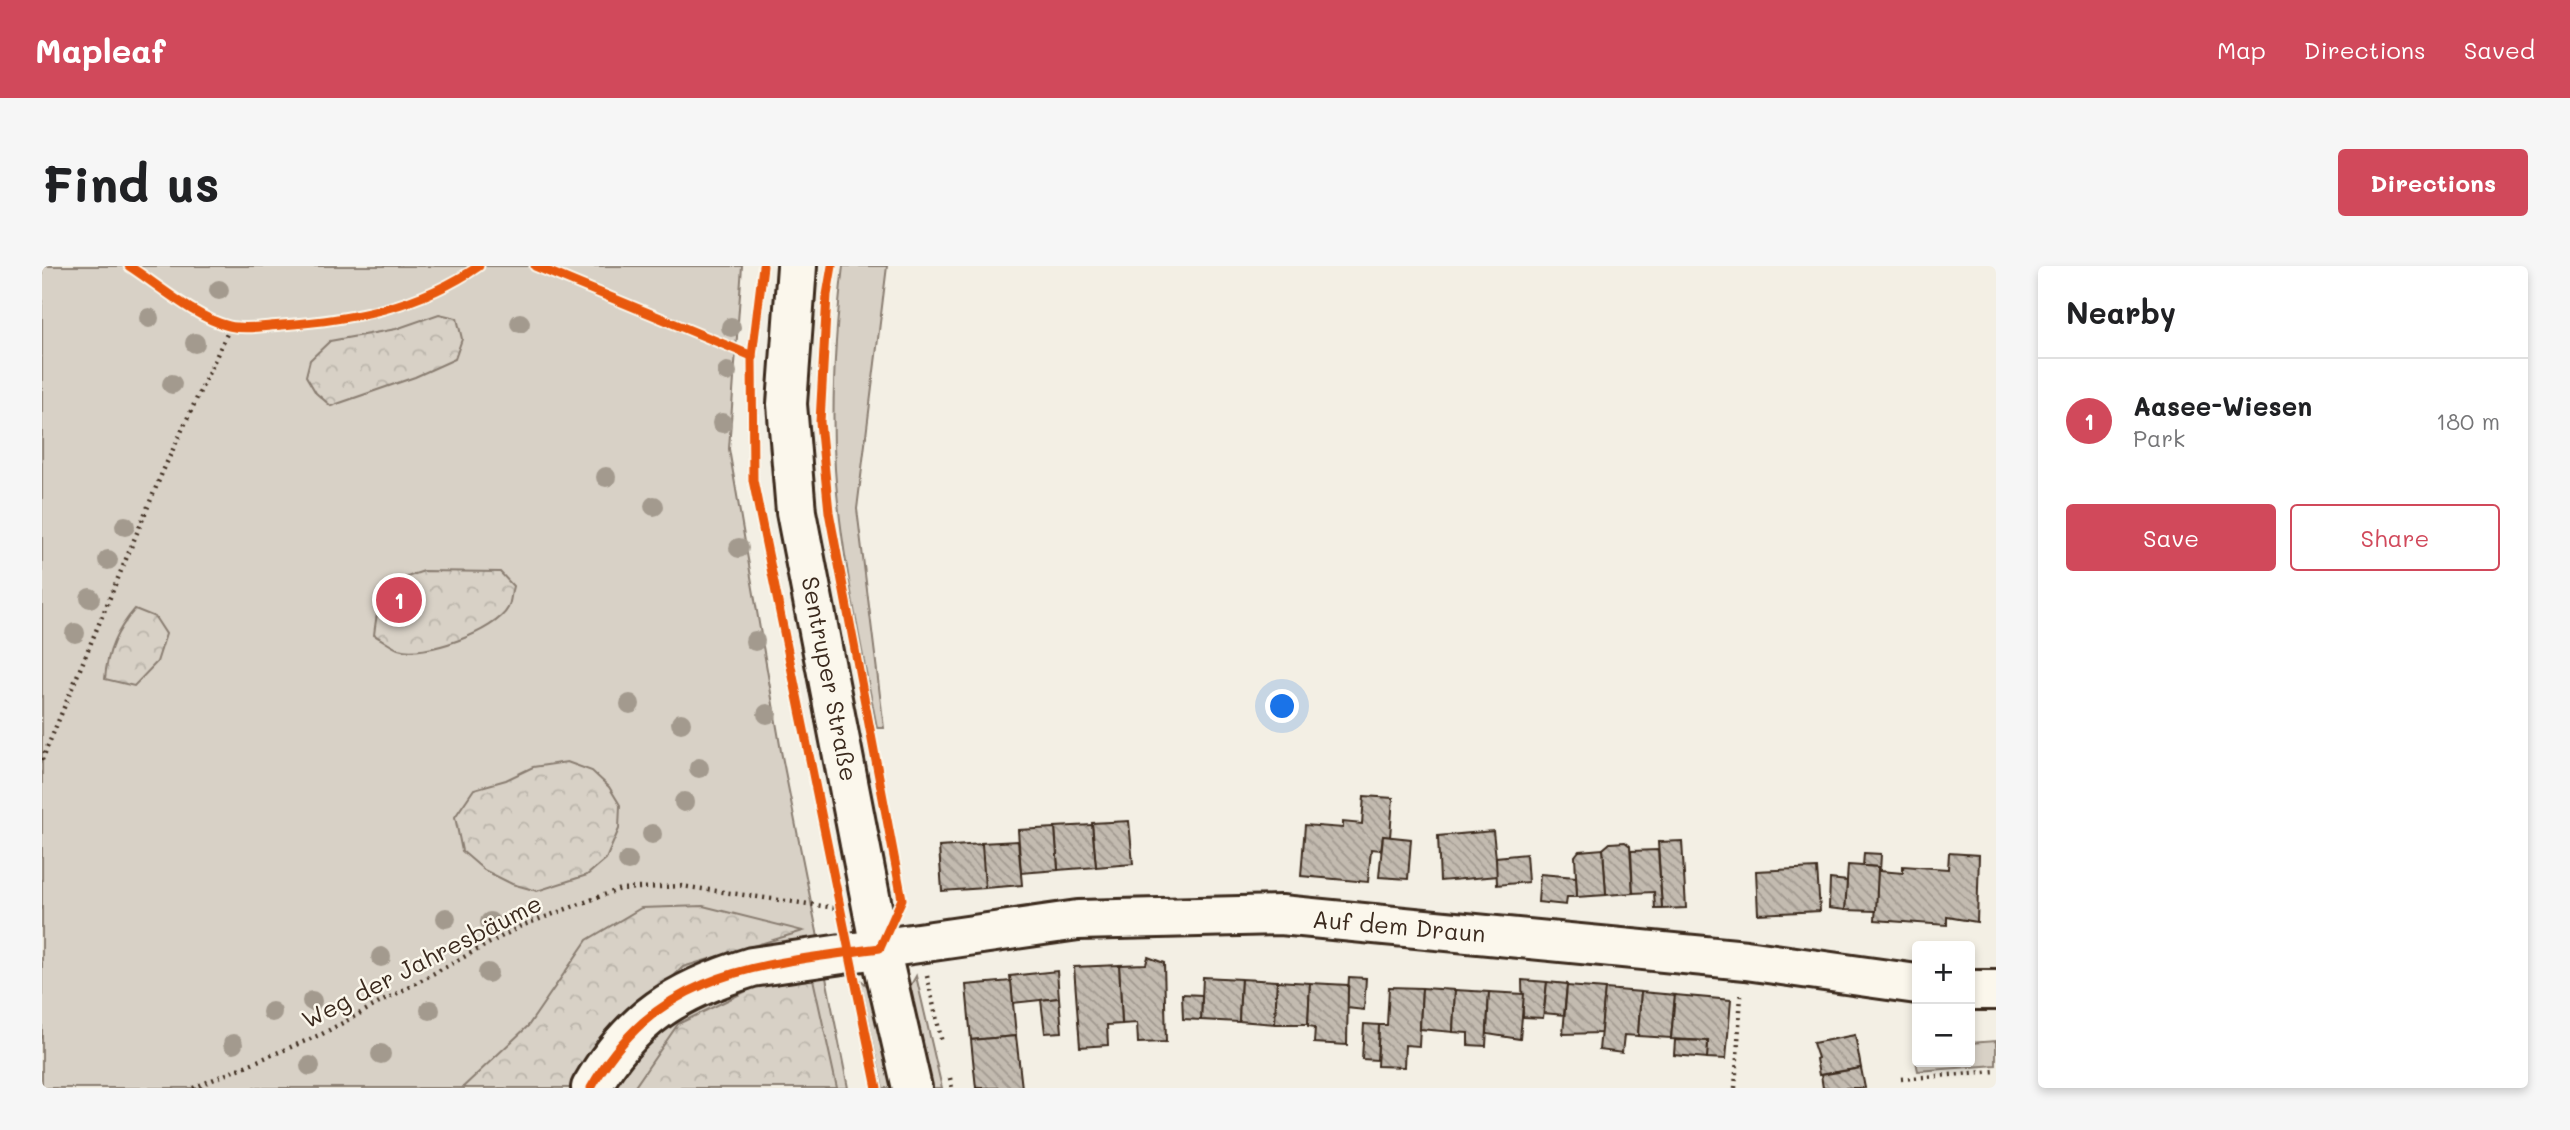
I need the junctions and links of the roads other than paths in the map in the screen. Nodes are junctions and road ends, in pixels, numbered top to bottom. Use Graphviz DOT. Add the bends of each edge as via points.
graph roads {
  1 [pos="797,266"];
  2 [pos="880,948"];
  3 [pos="1912,983"];
  4 [pos="1975,990"];
  5 [pos="1996,990"];
  6 [pos="591,1088"];
  7 [pos="912,1088"];
  1 -- 2 [label="street, Sentruper Straße" via="787,404 796,512"];
  2 -- 3 [label="street, Auf dem Draun" via="1079,920 1281,915 1746,960"];
  2 -- 6 [label="street, Auf dem Draun" via="752,967 706,981 666,1002 633,1032"];
  2 -- 7 [label="street, Sentruper Straße"];
  4 -- 5 [label="street"];
}
